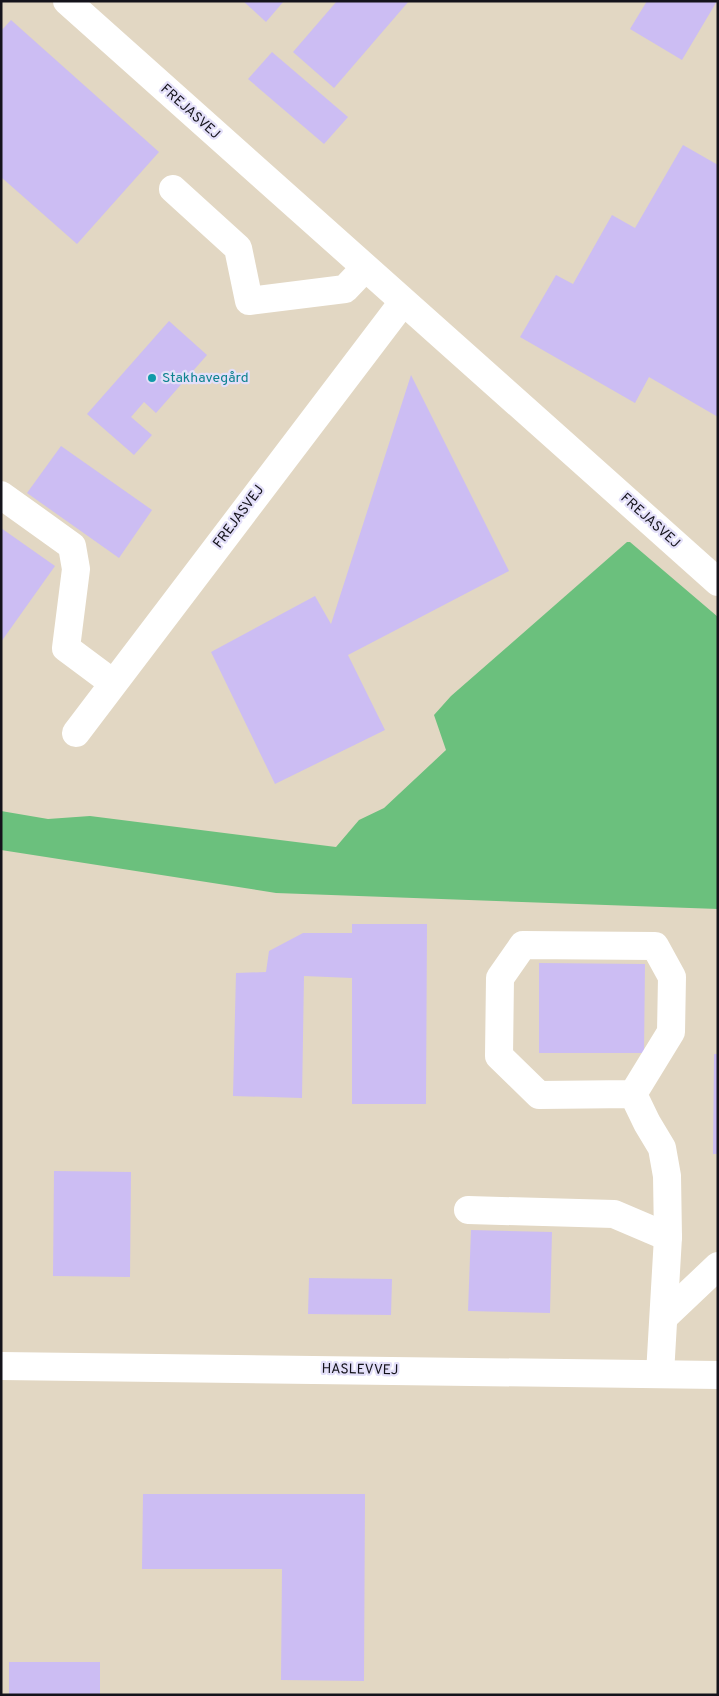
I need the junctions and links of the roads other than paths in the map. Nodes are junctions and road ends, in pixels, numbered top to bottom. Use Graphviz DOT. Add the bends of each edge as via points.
graph roads {
  1 [pos="67,1"];
  2 [pos="173,189"];
  3 [pos="365,268"];
  4 [pos="403,302"];
  5 [pos="1,495"];
  6 [pos="718,582"];
  7 [pos="113,683"];
  8 [pos="76,733"];
  9 [pos="634,1094"];
  10 [pos="468,1210"];
  11 [pos="668,1237"];
  12 [pos="718,1266"];
  13 [pos="664,1317"];
  14 [pos="1,1366"];
  15 [pos="660,1374"];
  16 [pos="718,1375"];
  1 -- 3 [label="street, FREJASVEJ"];
  2 -- 3 [label="street" via="238,248 249,301 345,289"];
  3 -- 4 [label="street, FREJASVEJ"];
  4 -- 6 [label="street, FREJASVEJ"];
  4 -- 7 [label="street, FREJASVEJ"];
  5 -- 7 [label="street" via="72,546 76,569 66,648"];
  7 -- 8 [label="street, FREJASVEJ"];
  9 -- 9 [label="street" via="539,1095 498,1056 500,978 523,945 655,946 672,977 671,1032"];
  9 -- 11 [label="street" via="662,1148 667,1176"];
  10 -- 11 [label="street" via="614,1214"];
  11 -- 13 [label="street"];
  12 -- 13 [label="street"];
  13 -- 15 [label="street"];
  14 -- 15 [label="street, HASLEVVEJ"];
  15 -- 16 [label="street, HASLEVVEJ"];
}
